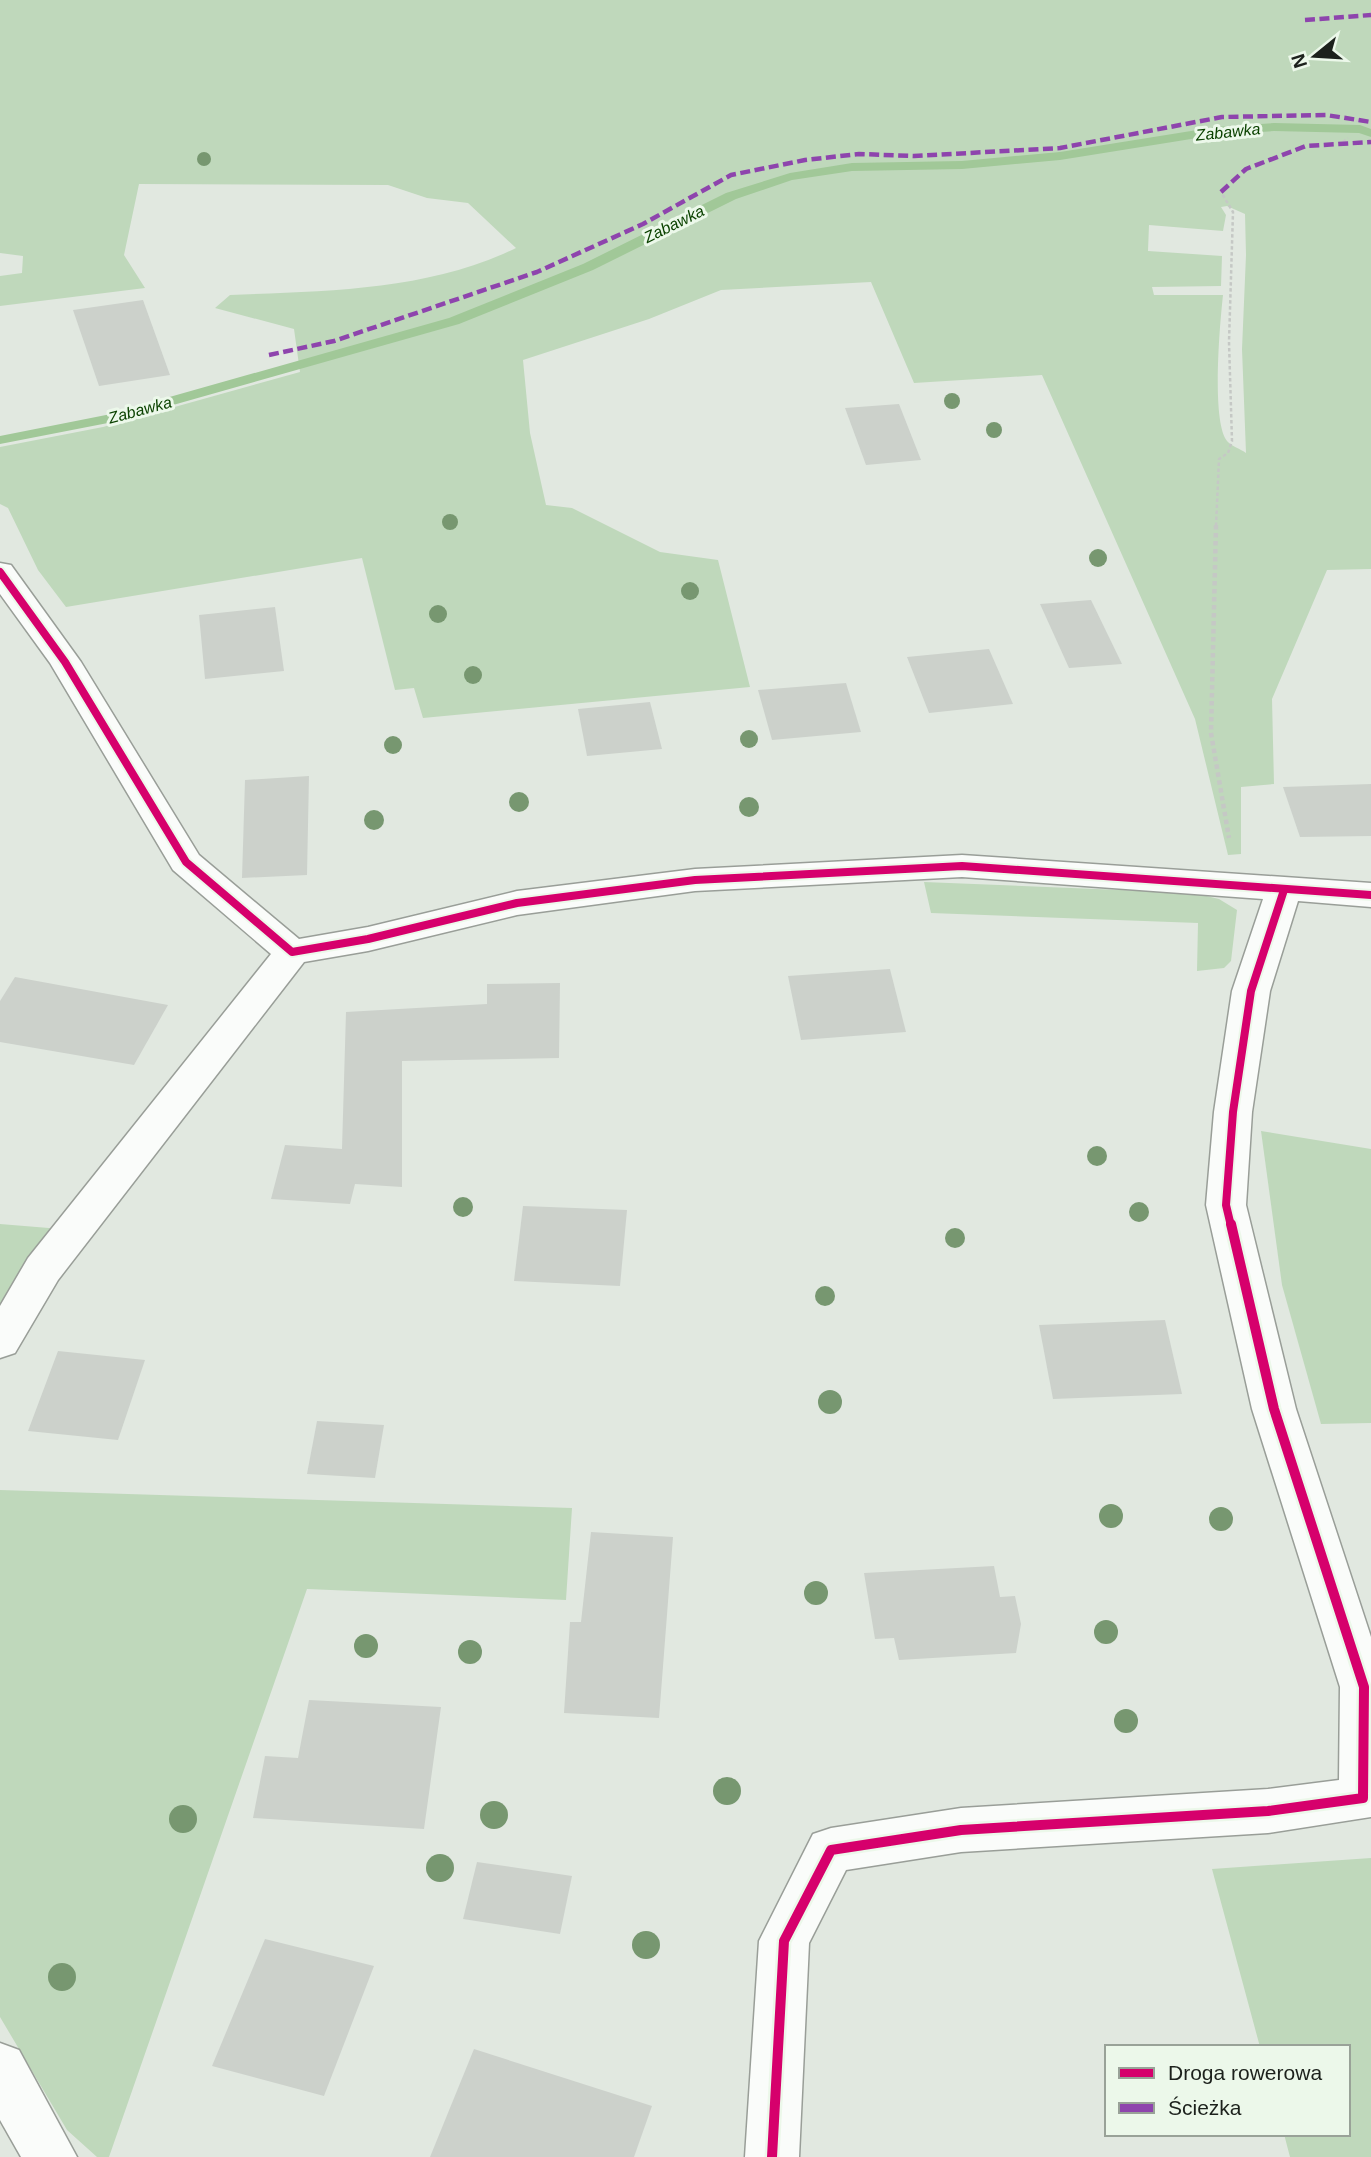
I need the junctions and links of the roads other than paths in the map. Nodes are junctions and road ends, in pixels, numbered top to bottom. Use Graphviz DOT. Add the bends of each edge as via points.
graph roads {
  1 [pos="0,572"];
  2 [pos="1284,890"];
  3 [pos="1371,895"];
  4 [pos="292,953"];
  5 [pos="0,1342"];
  6 [pos="0,2068"];
  7 [pos="50,2157"];
  8 [pos="772,2157"];
  1 -- 4 [label="street" via="75,678 186,862"];
  2 -- 3 [label="street"];
  2 -- 4 [label="street" via="962,866 695,880 517,903"];
  2 -- 8 [label="street" via="1251,991 1233,1112 1226,1205 1274,1409 1364,1687 1363,1798 1268,1811 961,1830 831,1850 784,1941"];
  4 -- 5 [label="street" via="44,1269"];
  6 -- 7 [label="street"];
}
